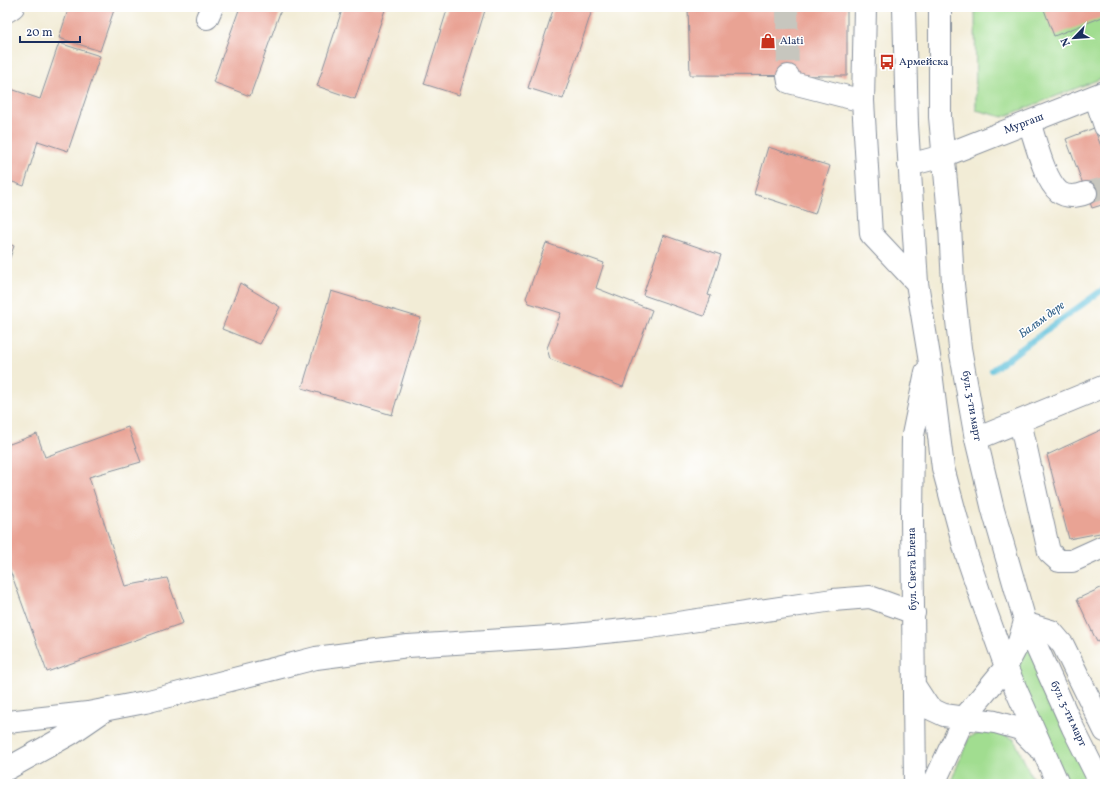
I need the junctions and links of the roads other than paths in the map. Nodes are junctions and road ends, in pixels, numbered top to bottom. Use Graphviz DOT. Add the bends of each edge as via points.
graph roads {
  1 [pos="13,7"];
  2 [pos="865,7"];
  3 [pos="904,7"];
  4 [pos="940,7"];
  5 [pos="7,11"];
  6 [pos="788,76"];
  7 [pos="1100,94"];
  8 [pos="863,101"];
  9 [pos="1029,122"];
  10 [pos="1105,126"];
  11 [pos="943,156"];
  12 [pos="909,166"];
  13 [pos="1086,193"];
  14 [pos="917,284"];
  15 [pos="929,356"];
  16 [pos="1105,386"];
  17 [pos="1020,421"];
  18 [pos="976,439"];
  19 [pos="1105,546"];
  20 [pos="914,613"];
  21 [pos="1026,622"];
  22 [pos="1006,667"];
  23 [pos="914,685"];
  24 [pos="107,709"];
  25 [pos="964,718"];
  26 [pos="7,722"];
  27 [pos="1105,731"];
  28 [pos="1043,752"];
  29 [pos="7,769"];
  30 [pos="915,784"];
  31 [pos="936,784"];
  32 [pos="1058,784"];
  33 [pos="1100,784"];
  1 -- 5 [label="street"];
  2 -- 8 [label="street"];
  3 -- 12 [label="street"];
  4 -- 11 [label="street, бул. 3-ти март" via="940,117"];
  6 -- 8 [label="street" via="789,82"];
  7 -- 9 [label="street, Мургаш"];
  7 -- 10 [label="street"];
  8 -- 14 [label="street" via="871,234"];
  9 -- 11 [label="street, Мургаш"];
  9 -- 13 [label="street" via="1049,178 1060,193 1076,197"];
  11 -- 12 [label="street, Мургаш"];
  11 -- 18 [label="street, бул. 3-ти март" via="960,348"];
  12 -- 14 [label="street"];
  14 -- 15 [label="street"];
  15 -- 20 [label="street, бул. Света Елена" via="913,435"];
  15 -- 22 [label="street" via="943,468 966,553"];
  16 -- 17 [label="street"];
  17 -- 18 [label="street"];
  17 -- 19 [label="street" via="1049,552 1059,560 1072,561"];
  18 -- 21 [label="street, бул. 3-ти март" via="993,510"];
  20 -- 23 [label="street, бул. Света Елена"];
  20 -- 24 [label="street" via="870,597 833,600 644,628 408,646 316,658 145,702"];
  21 -- 22 [label="street"];
  21 -- 27 [label="street" via="1051,631 1063,645"];
  21 -- 33 [label="street, бул. 3-ти март"];
  22 -- 25 [label="street"];
  22 -- 28 [label="street"];
  23 -- 25 [label="street" via="929,708 944,715"];
  23 -- 30 [label="street, бул. Света Елена"];
  24 -- 26 [label="street"];
  24 -- 29 [label="street" via="70,734"];
  25 -- 28 [label="street" via="995,722 1020,730"];
  25 -- 31 [label="street"];
  28 -- 32 [label="street"];
}
